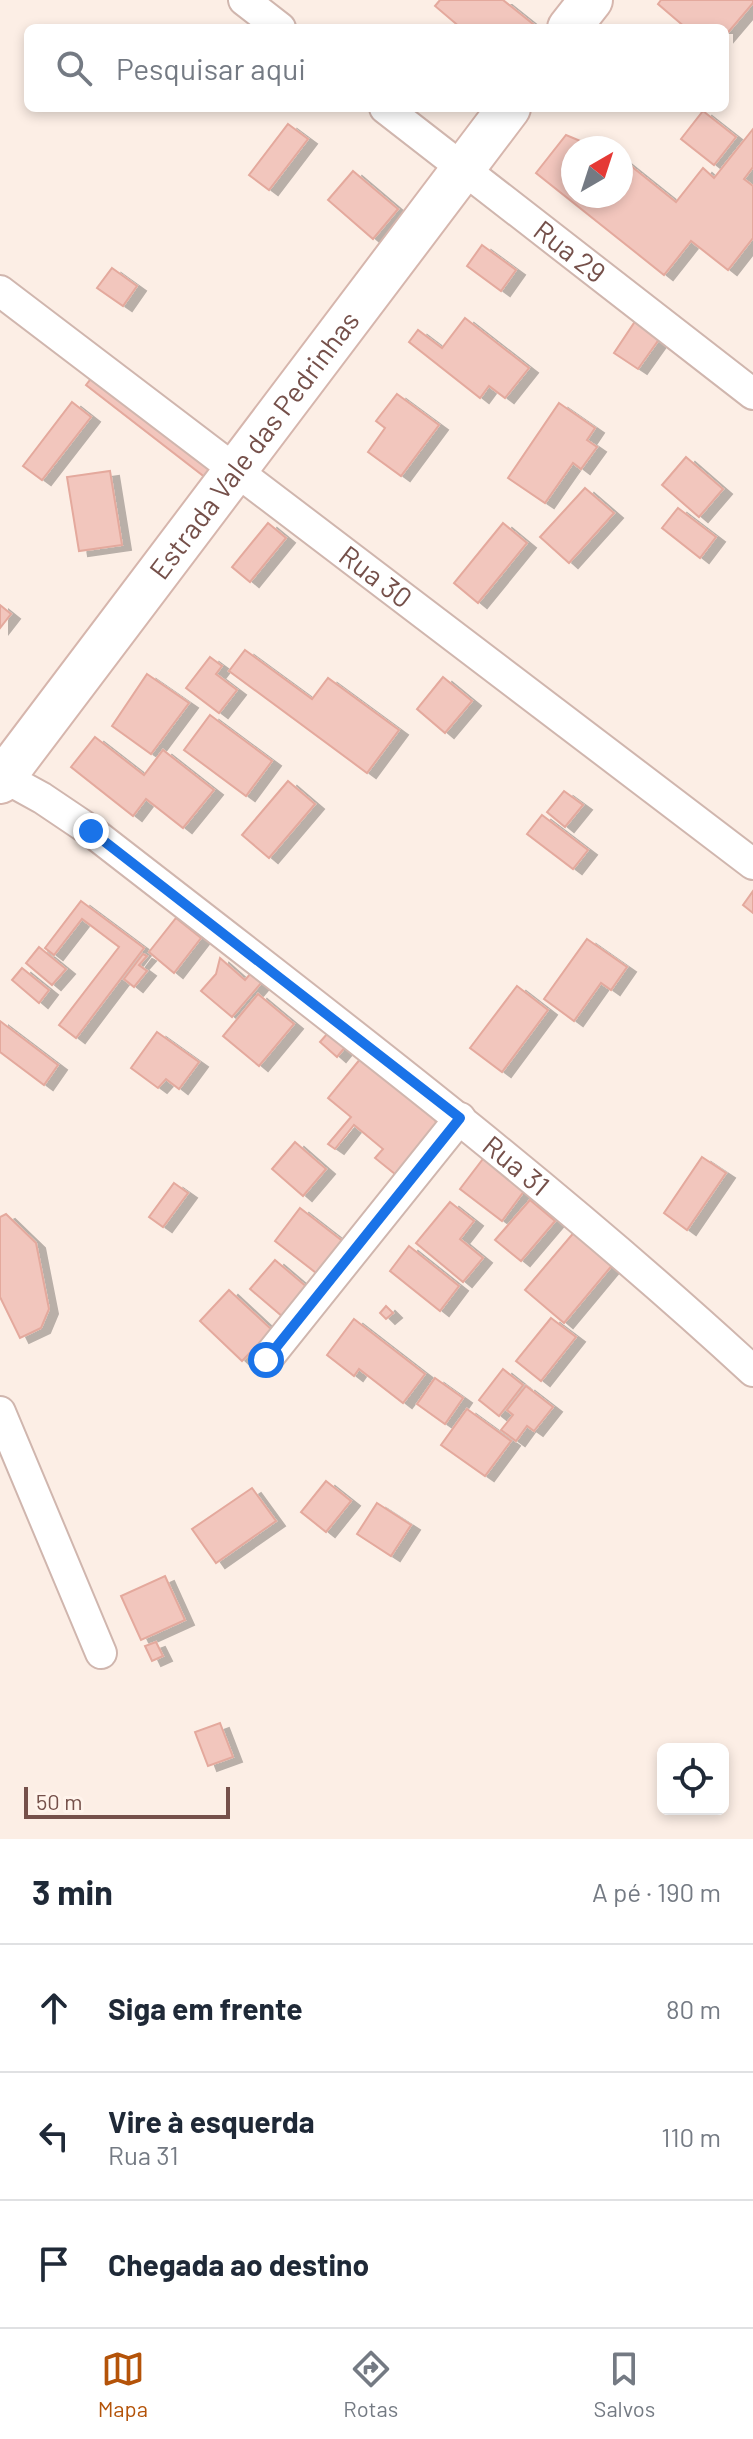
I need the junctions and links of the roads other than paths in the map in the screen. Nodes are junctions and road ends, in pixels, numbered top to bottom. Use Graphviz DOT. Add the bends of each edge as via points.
graph roads {
  1 [pos="244,0"];
  2 [pos="591,0"];
  3 [pos="275,24"];
  4 [pos="572,24"];
  5 [pos="390,112"];
  6 [pos="506,112"];
  7 [pos="463,168"];
  8 [pos="0,291"];
  9 [pos="753,394"];
  10 [pos="236,470"];
  11 [pos="1,778"];
  12 [pos="753,864"];
  13 [pos="460,1118"];
  14 [pos="266,1360"];
  15 [pos="753,1371"];
  16 [pos="0,1412"];
  17 [pos="101,1653"];
  1 -- 3 [label="street"];
  2 -- 4 [label="main road"];
  5 -- 7 [label="street, Rua 29"];
  6 -- 7 [label="main road, Estrada Vale das Pedrinhas"];
  7 -- 9 [label="street, Rua 29"];
  7 -- 10 [label="main road, Estrada Vale das Pedrinhas"];
  8 -- 10 [label="street, Rua 30"];
  10 -- 11 [label="main road, Estrada Vale das Pedrinhas"];
  10 -- 12 [label="street, Rua 30"];
  11 -- 13 [label="street, Rua 31" via="91,831"];
  13 -- 14 [label="street"];
  13 -- 15 [label="street, Rua 31"];
  16 -- 17 [label="street"];
}
